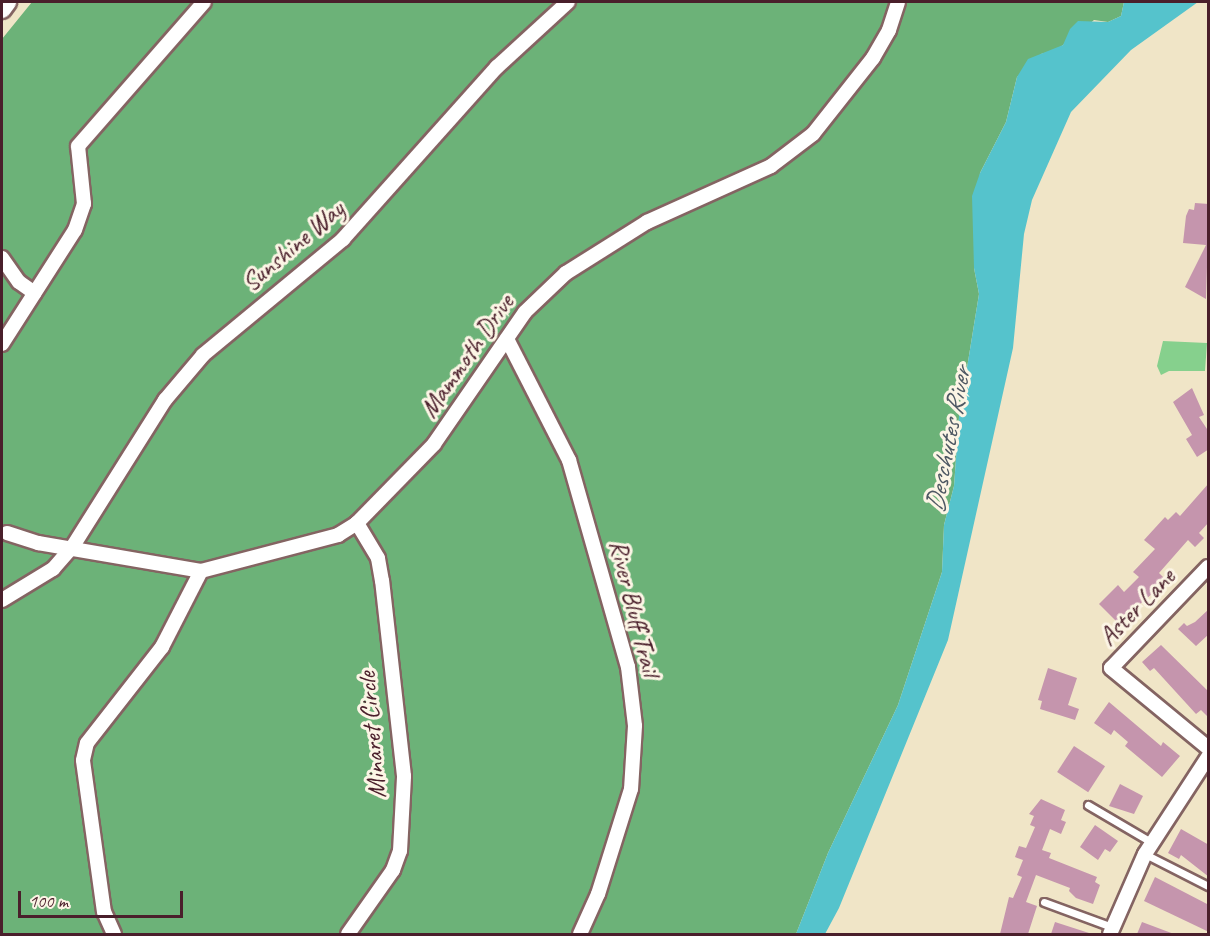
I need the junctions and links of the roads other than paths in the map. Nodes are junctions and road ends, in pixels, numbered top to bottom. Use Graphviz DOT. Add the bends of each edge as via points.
graph roads {
  1 [pos="8,2"];
  2 [pos="204,2"];
  3 [pos="568,2"];
  4 [pos="898,2"];
  5 [pos="2,9"];
  6 [pos="2,258"];
  7 [pos="35,293"];
  8 [pos="507,339"];
  9 [pos="2,344"];
  10 [pos="357,523"];
  11 [pos="4,532"];
  12 [pos="73,546"];
  13 [pos="1209,567"];
  14 [pos="201,571"];
  15 [pos="2,600"];
  16 [pos="1209,748"];
  17 [pos="1209,757"];
  18 [pos="1088,805"];
  19 [pos="1148,848"];
  20 [pos="1209,886"];
  21 [pos="1044,902"];
  22 [pos="1111,931"];
  23 [pos="114,934"];
  24 [pos="348,934"];
  25 [pos="580,934"];
  1 -- 5 [label="main road"];
  2 -- 7 [label="street" via="78,146 84,204 75,230"];
  3 -- 12 [label="street, Sunshine Way" via="497,67 351,231 203,355 165,400"];
  4 -- 8 [label="street, Mammoth Drive" via="889,30 873,58 813,134 771,166 647,222 589,256 545,292"];
  6 -- 7 [label="street" via="19,282"];
  7 -- 9 [label="street"];
  8 -- 10 [label="street, Mammoth Drive" via="434,444"];
  8 -- 25 [label="street, River Bluff Trail" via="569,460 628,667 635,726 631,789 598,894"];
  10 -- 14 [label="street, Mammoth Drive" via="338,535"];
  10 -- 24 [label="street, Minaret Circle" via="378,558 404,776 400,851 376,897"];
  11 -- 12 [label="street, Mammoth Drive" via="38,543"];
  12 -- 14 [label="street, Mammoth Drive"];
  12 -- 15 [label="street" via="46,574"];
  13 -- 16 [label="street, Aster Lane" via="1111,668"];
  14 -- 23 [label="street" via="162,647 87,743 83,760 104,912"];
  17 -- 19 [label="street"];
  18 -- 19 [label="lane"];
  19 -- 20 [label="lane"];
  19 -- 22 [label="street"];
  21 -- 22 [label="lane"];
}
